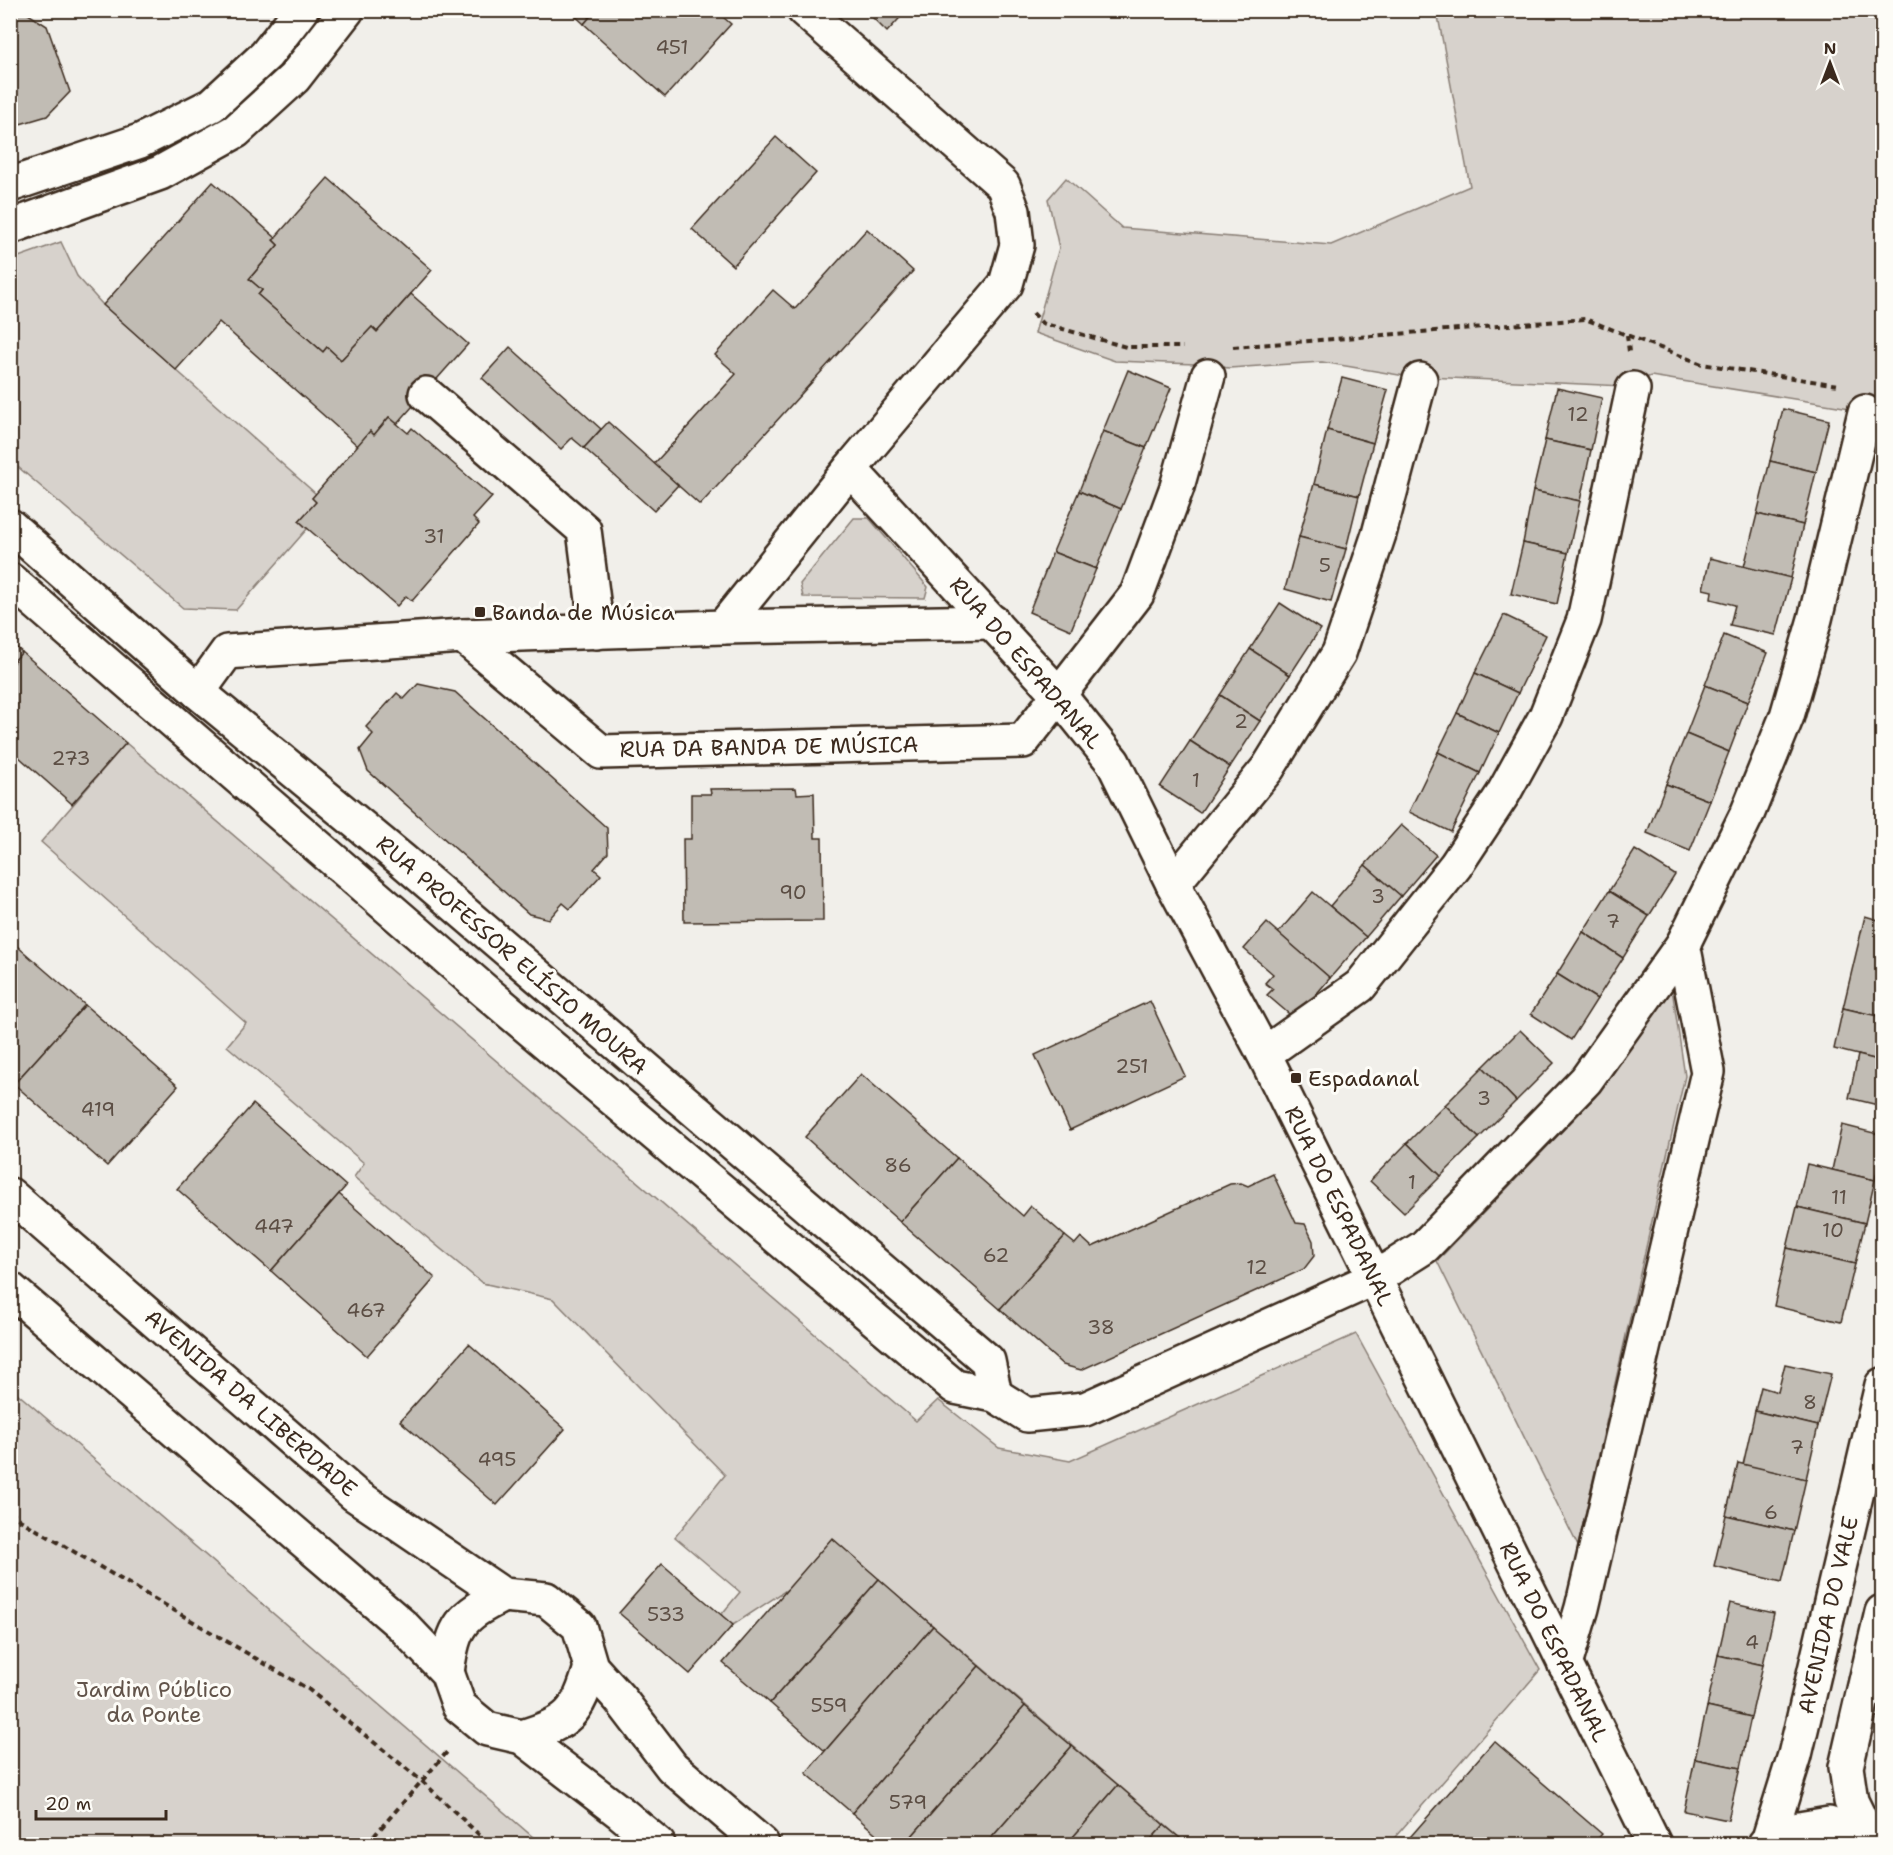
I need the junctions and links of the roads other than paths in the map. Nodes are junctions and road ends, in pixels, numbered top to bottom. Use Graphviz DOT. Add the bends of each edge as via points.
graph roads {
  1 [pos="301,10"];
  2 [pos="347,10"];
  3 [pos="804,10"];
  4 [pos="10,185"];
  5 [pos="10,227"];
  6 [pos="1208,376"];
  7 [pos="1420,380"];
  8 [pos="1633,389"];
  9 [pos="426,393"];
  10 [pos="1865,412"];
  11 [pos="850,469"];
  12 [pos="10,526"];
  13 [pos="10,580"];
  14 [pos="993,622"];
  15 [pos="723,627"];
  16 [pos="597,632"];
  17 [pos="463,636"];
  18 [pos="198,692"];
  19 [pos="1059,695"];
  20 [pos="1173,884"];
  21 [pos="1683,944"];
  22 [pos="1264,1054"];
  23 [pos="10,1195"];
  24 [pos="1375,1278"];
  25 [pos="10,1289"];
  26 [pos="1882,1385"];
  27 [pos="995,1395"];
  28 [pos="503,1595"];
  29 [pos="1882,1612"];
  30 [pos="1565,1665"];
  31 [pos="591,1667"];
  32 [pos="447,1672"];
  33 [pos="522,1737"];
  34 [pos="1869,1841"];
  35 [pos="1767,1844"];
  36 [pos="658,1845"];
  37 [pos="762,1845"];
  38 [pos="1654,1845"];
  1 -- 4 [label="street" via="266,55 212,105 140,141"];
  2 -- 5 [label="street" via="294,78 236,131 160,173"];
  3 -- 11 [label="street" via="1003,185 1013,211 1017,245 1006,284"];
  6 -- 19 [label="street" via="1177,487 1137,594"];
  7 -- 20 [label="street" via="1380,534 1339,653 1268,768"];
  8 -- 22 [label="street" via="1584,620 1546,716 1503,794 1456,865 1360,986"];
  9 -- 16 [label="street" via="584,530"];
  10 -- 21 [label="street, RUA PROFESSOR ELÍSIO MOURA" via="1815,619 1787,716 1748,812"];
  11 -- 14 [label="street, RUA DO ESPADANAL"];
  11 -- 15 [label="street"];
  12 -- 18 [label="street, RUA PROFESSOR ELÍSIO MOURA"];
  13 -- 27 [label="street, RUA PROFESSOR ELÍSIO MOURA" via="486,992 955,1387"];
  14 -- 15 [label="street"];
  14 -- 19 [label="street, RUA DO ESPADANAL"];
  15 -- 16 [label="street"];
  16 -- 17 [label="street"];
  17 -- 18 [label="street" via="227,652"];
  17 -- 19 [label="street, RUA DA BANDA DE MÚSICA" via="601,752 1023,741"];
  18 -- 27 [label="street, RUA PROFESSOR ELÍSIO MOURA" via="402,860 988,1361"];
  19 -- 20 [label="street, RUA DO ESPADANAL" via="1113,762"];
  20 -- 22 [label="street, RUA DO ESPADANAL"];
  21 -- 24 [label="street, RUA PROFESSOR ELÍSIO MOURA" via="1586,1080 1424,1246"];
  21 -- 30 [label="street" via="1708,1072 1582,1608"];
  22 -- 24 [label="street, RUA DO ESPADANAL"];
  23 -- 28 [label="street, AVENIDA DA LIBERDADE" via="354,1494"];
  24 -- 27 [label="street, RUA PROFESSOR ELÍSIO MOURA" via="1085,1409 1027,1415"];
  24 -- 30 [label="street, RUA DO ESPADANAL"];
  25 -- 32 [label="street" via="403,1626"];
  26 -- 35 [label="street, AVENIDA DO VALE" via="1796,1755"];
  28 -- 31 [label="street, AVENIDA DA LIBERDADE" via="546,1599 579,1626"];
  28 -- 32 [label="street" via="472,1611 452,1638"];
  29 -- 34 [label="street, AVENIDA DO VALE" via="1846,1767 1851,1801"];
  30 -- 38 [label="street, RUA DO ESPADANAL"];
  31 -- 33 [label="street" via="581,1701 556,1726"];
  31 -- 37 [label="street, AVENIDA DA LIBERDADE" via="672,1767"];
  32 -- 33 [label="street" via="459,1706 487,1729"];
  33 -- 36 [label="street"];
  34 -- 35 [label="street, AVENIDA DO VALE" via="1829,1824 1799,1829"];
}
